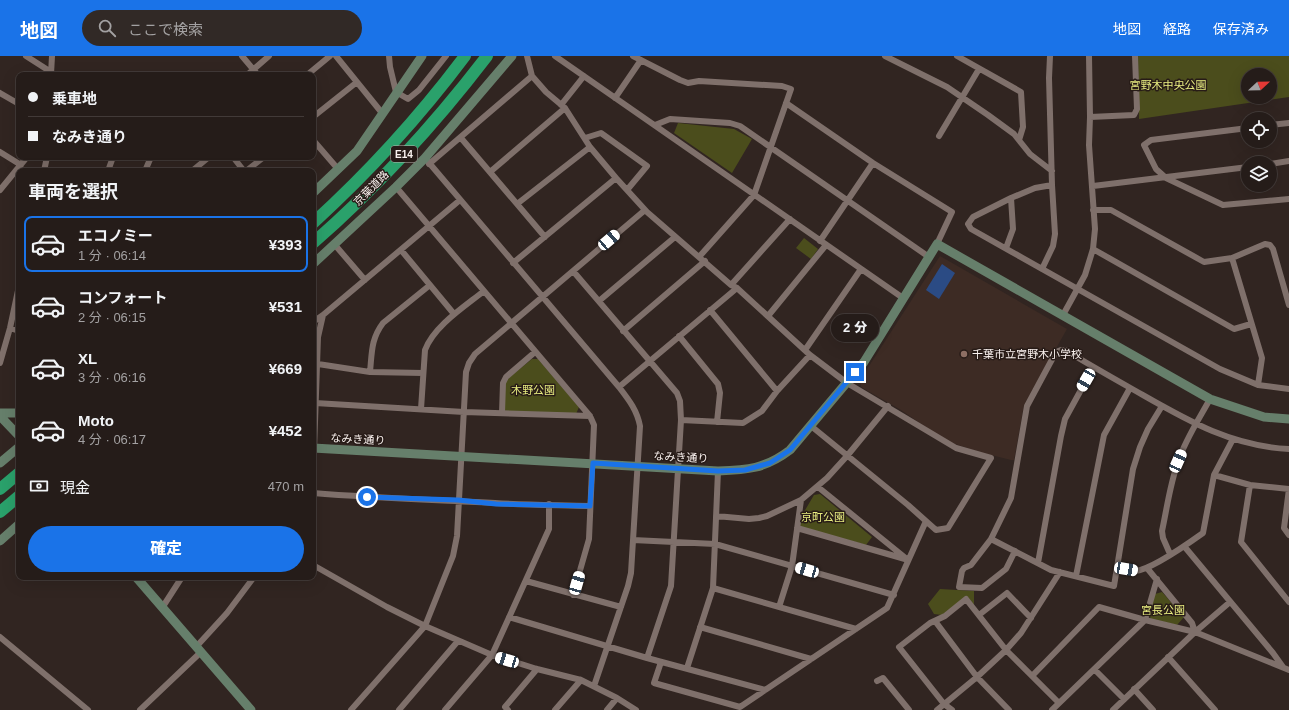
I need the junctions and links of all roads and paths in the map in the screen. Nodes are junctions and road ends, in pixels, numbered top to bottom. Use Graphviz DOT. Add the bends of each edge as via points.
graph roads {
  1 [pos="26,56"];
  2 [pos="52,56"];
  3 [pos="242,56"];
  4 [pos="269,56"];
  5 [pos="330,56"];
  6 [pos="336,56"];
  7 [pos="389,56"];
  8 [pos="422,56"];
  9 [pos="446,56"];
  10 [pos="465,56"];
  11 [pos="487,56"];
  12 [pos="512,56"];
  13 [pos="527,56"];
  14 [pos="555,56"];
  15 [pos="633,56"];
  16 [pos="885,56"];
  17 [pos="957,56"];
  18 [pos="1050,56"];
  19 [pos="1089,56"];
  20 [pos="1135,56"];
  21 [pos="641,60"];
  22 [pos="254,69"];
  23 [pos="979,69"];
  24 [pos="49,72"];
  25 [pos="52,72"];
  26 [pos="250,72"];
  27 [pos="256,72"];
  28 [pos="311,72"];
  29 [pos="532,76"];
  30 [pos="584,76"];
  31 [pos="357,82"];
  32 [pos="0,92"];
  33 [pos="396,92"];
  34 [pos="615,98"];
  35 [pos="962,98"];
  36 [pos="16,102"];
  37 [pos="786,103"];
  38 [pos="563,107"];
  39 [pos="382,113"];
  40 [pos="316,115"];
  41 [pos="1090,117"];
  42 [pos="1289,122"];
  43 [pos="1277,124"];
  44 [pos="655,125"];
  45 [pos="1241,129"];
  46 [pos="939,136"];
  47 [pos="461,138"];
  48 [pos="585,138"];
  49 [pos="1019,140"];
  50 [pos="316,143"];
  51 [pos="590,146"];
  52 [pos="771,148"];
  53 [pos="0,152"];
  54 [pos="25,160"];
  55 [pos="205,160"];
  56 [pos="236,160"];
  57 [pos="260,160"];
  58 [pos="427,161"];
  59 [pos="1289,161"];
  60 [pos="873,163"];
  61 [pos="1277,163"];
  62 [pos="21,165"];
  63 [pos="18,168"];
  64 [pos="196,168"];
  65 [pos="242,168"];
  66 [pos="249,168"];
  67 [pos="1241,168"];
  68 [pos="338,169"];
  69 [pos="1052,170"];
  70 [pos="16,171"];
  71 [pos="490,172"];
  72 [pos="616,178"];
  73 [pos="1166,178"];
  74 [pos="1052,185"];
  75 [pos="1092,186"];
  76 [pos="396,187"];
  77 [pos="0,190"];
  78 [pos="316,190"];
  79 [pos="627,190"];
  80 [pos="754,195"];
  81 [pos="1011,198"];
  82 [pos="1289,199"];
  83 [pos="460,200"];
  84 [pos="847,201"];
  85 [pos="517,204"];
  86 [pos="645,210"];
  87 [pos="1093,210"];
  88 [pos="316,219"];
  89 [pos="790,220"];
  90 [pos="429,226"];
  91 [pos="545,237"];
  92 [pos="675,237"];
  93 [pos="316,240"];
  94 [pos="820,241"];
  95 [pos="937,244"];
  96 [pos="335,245"];
  97 [pos="826,245"];
  98 [pos="1006,248"];
  99 [pos="1093,249"];
  100 [pos="401,250"];
  101 [pos="929,258"];
  102 [pos="1232,258"];
  103 [pos="702,259"];
  104 [pos="316,261"];
  105 [pos="513,263"];
  106 [pos="861,269"];
  107 [pos="1042,269"];
  108 [pos="573,271"];
  109 [pos="365,280"];
  110 [pos="430,285"];
  111 [pos="734,286"];
  112 [pos="1076,289"];
  113 [pos="484,291"];
  114 [pos="542,297"];
  115 [pos="903,298"];
  116 [pos="16,300"];
  117 [pos="599,301"];
  118 [pos="1289,306"];
  119 [pos="710,310"];
  120 [pos="454,314"];
  121 [pos="323,315"];
  122 [pos="1063,315"];
  123 [pos="768,316"];
  124 [pos="316,320"];
  125 [pos="511,324"];
  126 [pos="1251,324"];
  127 [pos="10,328"];
  128 [pos="16,330"];
  129 [pos="624,331"];
  130 [pos="680,336"];
  131 [pos="805,350"];
  132 [pos="535,352"];
  133 [pos="810,355"];
  134 [pos="650,361"];
  135 [pos="0,363"];
  136 [pos="318,364"];
  137 [pos="1094,368"];
  138 [pos="370,372"];
  139 [pos="422,373"];
  140 [pos="847,382"];
  141 [pos="1258,385"];
  142 [pos="619,387"];
  143 [pos="1130,388"];
  144 [pos="1289,389"];
  145 [pos="777,391"];
  146 [pos="1210,399"];
  147 [pos="316,403"];
  148 [pos="888,406"];
  149 [pos="1162,406"];
  150 [pos="421,409"];
  151 [pos="464,412"];
  152 [pos="0,413"];
  153 [pos="16,413"];
  154 [pos="502,414"];
  155 [pos="0,416"];
  156 [pos="590,416"];
  157 [pos="1289,419"];
  158 [pos="681,420"];
  159 [pos="717,422"];
  160 [pos="1196,425"];
  161 [pos="811,426"];
  162 [pos="16,433"];
  163 [pos="1233,439"];
  164 [pos="316,448"];
  165 [pos="16,449"];
  166 [pos="1289,449"];
  167 [pos="461,456"];
  168 [pos="847,456"];
  169 [pos="0,462"];
  170 [pos="593,463"];
  171 [pos="637,466"];
  172 [pos="677,468"];
  173 [pos="718,471"];
  174 [pos="1214,475"];
  175 [pos="16,476"];
  176 [pos="1250,485"];
  177 [pos="818,487"];
  178 [pos="0,489"];
  179 [pos="1289,489"];
  180 [pos="316,492"];
  181 [pos="16,499"];
  182 [pos="458,500"];
  183 [pos="801,500"];
  184 [pos="550,504"];
  185 [pos="590,506"];
  186 [pos="0,512"];
  187 [pos="716,516"];
  188 [pos="926,521"];
  189 [pos="16,527"];
  190 [pos="797,528"];
  191 [pos="1289,535"];
  192 [pos="992,539"];
  193 [pos="633,540"];
  194 [pos="0,541"];
  195 [pos="673,542"];
  196 [pos="715,544"];
  197 [pos="1184,546"];
  198 [pos="1015,551"];
  199 [pos="1170,554"];
  200 [pos="908,560"];
  201 [pos="1038,563"];
  202 [pos="792,566"];
  203 [pos="316,567"];
  204 [pos="1117,568"];
  205 [pos="1147,568"];
  206 [pos="1060,572"];
  207 [pos="1076,576"];
  208 [pos="139,580"];
  209 [pos="180,580"];
  210 [pos="252,580"];
  211 [pos="1157,580"];
  212 [pos="526,581"];
  213 [pos="712,588"];
  214 [pos="573,595"];
  215 [pos="894,596"];
  216 [pos="1230,602"];
  217 [pos="1289,602"];
  218 [pos="620,607"];
  219 [pos="779,607"];
  220 [pos="162,608"];
  221 [pos="979,615"];
  222 [pos="509,617"];
  223 [pos="1030,618"];
  224 [pos="1145,620"];
  225 [pos="935,621"];
  226 [pos="424,626"];
  227 [pos="700,627"];
  228 [pos="856,629"];
  229 [pos="1195,632"];
  230 [pos="0,637"];
  231 [pos="458,641"];
  232 [pos="608,646"];
  233 [pos="199,650"];
  234 [pos="1006,650"];
  235 [pos="492,656"];
  236 [pos="1168,657"];
  237 [pos="647,658"];
  238 [pos="811,659"];
  239 [pos="661,662"];
  240 [pos="686,668"];
  241 [pos="537,669"];
  242 [pos="1287,669"];
  243 [pos="1095,670"];
  244 [pos="1032,676"];
  245 [pos="977,677"];
  246 [pos="580,680"];
  247 [pos="877,681"];
  248 [pos="594,686"];
  249 [pos="1134,689"];
  250 [pos="765,690"];
  251 [pos="617,698"];
  252 [pos="1124,699"];
  253 [pos="1059,703"];
  254 [pos="944,704"];
  255 [pos="88,710"];
  256 [pos="140,710"];
  257 [pos="251,710"];
  258 [pos="351,710"];
  259 [pos="399,710"];
  260 [pos="445,710"];
  261 [pos="508,710"];
  262 [pos="556,710"];
  263 [pos="607,710"];
  264 [pos="636,710"];
  265 [pos="909,710"];
  266 [pos="937,710"];
  267 [pos="952,710"];
  268 [pos="1009,710"];
  269 [pos="1052,710"];
  270 [pos="1112,710"];
  271 [pos="1153,710"];
  272 [pos="1215,710"];
  1 -- 24 [label="street"];
  2 -- 25 [label="street"];
  3 -- 22 [label="street"];
  4 -- 22 [label="street"];
  5 -- 28 [label="street"];
  6 -- 31 [label="street"];
  7 -- 33 [label="street"];
  8 -- 33 [label="street"];
  9 -- 33 [label="street" via="420,90 408,99"];
  10 -- 88 [label="highway, 京葉道路 / E14" via="390,146"];
  11 -- 93 [label="highway, 京葉道路 / E14" via="400,159"];
  12 -- 58 [label="street"];
  13 -- 29 [label="street"];
  14 -- 30 [label="street"];
  15 -- 21 [label="street"];
  16 -- 35 [label="street"];
  17 -- 23 [label="street"];
  18 -- 69 [label="street"];
  19 -- 41 [label="street"];
  20 -- 41 [label="street" via="1137,109 1134,115"];
  21 -- 34 [label="street"];
  21 -- 37 [label="street" via="688,83 699,81 782,86 790,89"];
  22 -- 26 [label="street"];
  22 -- 27 [label="street"];
  23 -- 35 [label="street"];
  23 -- 49 [label="street" via="1021,92 1023,127"];
  29 -- 38 [label="street"];
  29 -- 47 [label="street"];
  30 -- 34 [label="street"];
  30 -- 38 [label="street"];
  31 -- 39 [label="street"];
  31 -- 40 [label="street"];
  32 -- 36 [label="street"];
  33 -- 39 [label="street"];
  34 -- 44 [label="street"];
  35 -- 46 [label="street"];
  35 -- 49 [label="street"];
  37 -- 52 [label="street"];
  37 -- 60 [label="street"];
  38 -- 48 [label="street"];
  38 -- 71 [label="street"];
  39 -- 68 [label="street" via="357,151"];
  41 -- 75 [label="street"];
  42 -- 43 [label="street"];
  44 -- 52 [label="street" via="670,119 730,123 740,126"];
  44 -- 80 [label="street"];
  45 -- 73 [label="street" via="1151,140 1144,145 1156,169"];
  47 -- 58 [label="street"];
  47 -- 71 [label="street"];
  48 -- 51 [label="street"];
  48 -- 79 [label="street" via="601,133 647,166"];
  49 -- 69 [label="street" via="1030,154"];
  50 -- 68 [label="street"];
  51 -- 72 [label="street"];
  51 -- 85 [label="street"];
  52 -- 80 [label="street"];
  52 -- 84 [label="street"];
  53 -- 62 [label="street"];
  54 -- 62 [label="street"];
  55 -- 64 [label="street"];
  56 -- 65 [label="street"];
  57 -- 66 [label="street"];
  58 -- 76 [label="street"];
  58 -- 83 [label="street"];
  59 -- 61 [label="street"];
  60 -- 84 [label="street"];
  60 -- 95 [label="street" via="952,212"];
  62 -- 63 [label="street"];
  67 -- 73 [label="street"];
  68 -- 78 [label="street"];
  69 -- 74 [label="street"];
  70 -- 77 [label="street"];
  71 -- 85 [label="street"];
  72 -- 79 [label="street"];
  72 -- 91 [label="street"];
  73 -- 75 [label="street"];
  73 -- 82 [label="street" via="1224,205"];
  74 -- 81 [label="street" via="1035,188"];
  74 -- 107 [label="street" via="1056,234"];
  75 -- 87 [label="street"];
  76 -- 90 [label="street"];
  76 -- 96 [label="street"];
  79 -- 86 [label="street"];
  80 -- 89 [label="street"];
  80 -- 103 [label="street"];
  81 -- 98 [label="street" via="1013,229"];
  81 -- 98 [label="street" via="973,217 968,224 971,229"];
  83 -- 90 [label="street"];
  83 -- 105 [label="street"];
  84 -- 94 [label="street"];
  84 -- 101 [label="street"];
  85 -- 91 [label="street"];
  86 -- 92 [label="street"];
  86 -- 108 [label="street"];
  87 -- 99 [label="street"];
  87 -- 102 [label="street" via="1111,210 1204,262"];
  89 -- 94 [label="street"];
  89 -- 111 [label="street"];
  90 -- 100 [label="street"];
  90 -- 113 [label="street"];
  91 -- 105 [label="street"];
  92 -- 103 [label="street"];
  92 -- 117 [label="street"];
  94 -- 97 [label="street"];
  95 -- 101 [label="street, なみき通り"];
  95 -- 122 [label="street"];
  96 -- 104 [label="street"];
  96 -- 109 [label="street"];
  97 -- 106 [label="street"];
  97 -- 123 [label="street"];
  98 -- 107 [label="street"];
  99 -- 112 [label="street" via="1085,275"];
  99 -- 126 [label="street" via="1234,329"];
  100 -- 109 [label="street"];
  100 -- 110 [label="street"];
  101 -- 115 [label="street, なみき通り"];
  102 -- 118 [label="street" via="1270,244"];
  102 -- 126 [label="street"];
  103 -- 111 [label="street"];
  103 -- 129 [label="street"];
  105 -- 114 [label="street"];
  106 -- 115 [label="street"];
  106 -- 131 [label="street"];
  107 -- 112 [label="street"];
  108 -- 114 [label="street"];
  108 -- 117 [label="street"];
  109 -- 121 [label="street"];
  110 -- 120 [label="street"];
  110 -- 138 [label="street" via="379,329 372,344"];
  111 -- 119 [label="street"];
  111 -- 123 [label="street"];
  112 -- 122 [label="street"];
  112 -- 141 [label="street" via="1220,369"];
  113 -- 120 [label="street"];
  113 -- 125 [label="street"];
  114 -- 125 [label="street"];
  114 -- 142 [label="street"];
  115 -- 140 [label="street, なみき通り" via="864,362"];
  116 -- 127 [label="street"];
  117 -- 129 [label="street"];
  119 -- 130 [label="street"];
  119 -- 145 [label="street"];
  120 -- 139 [label="street" via="428,342"];
  121 -- 124 [label="street"];
  121 -- 136 [label="street" via="318,337"];
  122 -- 146 [label="street"];
  123 -- 131 [label="street"];
  125 -- 132 [label="street"];
  125 -- 151 [label="street" via="475,354 469,363 466,372"];
  126 -- 141 [label="street" via="1262,358"];
  127 -- 128 [label="street"];
  127 -- 135 [label="street"];
  129 -- 134 [label="street"];
  130 -- 134 [label="street"];
  130 -- 159 [label="street" via="718,384 720,393"];
  131 -- 133 [label="street"];
  132 -- 154 [label="street" via="506,377 503,383"];
  132 -- 156 [label="street"];
  133 -- 140 [label="street"];
  133 -- 145 [label="street"];
  134 -- 142 [label="street"];
  134 -- 158 [label="street" via="677,393"];
  136 -- 138 [label="street"];
  136 -- 147 [label="street"];
  137 -- 143 [label="street"];
  137 -- 192 [label="street" via="1065,350 1056,352 1027,406 1011,498"];
  137 -- 201 [label="street" via="1065,419"];
  138 -- 139 [label="street"];
  139 -- 150 [label="street"];
  140 -- 148 [label="street"];
  140 -- 161 [label="street, なみき通り"];
  141 -- 144 [label="street"];
  142 -- 171 [label="street" via="638,417 640,426"];
  143 -- 149 [label="street"];
  143 -- 207 [label="street" via="1104,435"];
  145 -- 159 [label="street" via="762,410 743,423"];
  146 -- 157 [label="street" via="1264,417"];
  146 -- 160 [label="street"];
  147 -- 150 [label="street"];
  148 -- 168 [label="street"];
  148 -- 188 [label="street" via="956,448 991,458 948,528 936,530"];
  149 -- 160 [label="street"];
  149 -- 204 [label="street" via="1148,429 1133,469"];
  150 -- 151 [label="street"];
  151 -- 154 [label="street"];
  151 -- 167 [label="street"];
  152 -- 153 [label="street"];
  154 -- 156 [label="street"];
  155 -- 162 [label="street"];
  156 -- 170 [label="street" via="594,425"];
  158 -- 159 [label="street"];
  158 -- 172 [label="street"];
  160 -- 163 [label="street"];
  160 -- 199 [label="street" via="1186,442 1172,481 1162,531"];
  161 -- 168 [label="street"];
  161 -- 173 [label="street, なみき通り" via="790,450 770,463 745,470"];
  163 -- 166 [label="street" via="1254,445"];
  163 -- 174 [label="street"];
  164 -- 167 [label="street, なみき通り"];
  165 -- 169 [label="street"];
  167 -- 170 [label="street, なみき通り"];
  167 -- 182 [label="street"];
  168 -- 177 [label="street"];
  168 -- 188 [label="street"];
  170 -- 171 [label="street, なみき通り"];
  170 -- 185 [label="street"];
  171 -- 172 [label="street, なみき通り"];
  171 -- 193 [label="street"];
  172 -- 173 [label="street, なみき通り"];
  172 -- 195 [label="street"];
  173 -- 187 [label="street"];
  174 -- 176 [label="street"];
  174 -- 197 [label="street" via="1203,533"];
  175 -- 178 [label="highway"];
  176 -- 179 [label="street"];
  176 -- 217 [label="street" via="1241,542"];
  177 -- 183 [label="street"];
  177 -- 200 [label="street"];
  179 -- 191 [label="street" via="1284,528"];
  180 -- 182 [label="street"];
  181 -- 186 [label="highway"];
  182 -- 184 [label="street" via="496,504"];
  182 -- 226 [label="street" via="457,536 453,556"];
  183 -- 187 [label="street" via="759,518"];
  183 -- 190 [label="street"];
  184 -- 185 [label="street"];
  184 -- 212 [label="street" via="549,529"];
  185 -- 214 [label="street" via="589,538"];
  187 -- 196 [label="street"];
  188 -- 200 [label="street"];
  189 -- 194 [label="street"];
  190 -- 200 [label="street"];
  190 -- 202 [label="street"];
  192 -- 198 [label="street"];
  192 -- 198 [label="street" via="971,565 964,568 959,587 982,588 1006,569"];
  193 -- 195 [label="street"];
  193 -- 218 [label="street" via="631,573"];
  195 -- 196 [label="street"];
  195 -- 237 [label="street" via="671,586"];
  196 -- 202 [label="street"];
  196 -- 213 [label="street"];
  197 -- 199 [label="street"];
  197 -- 216 [label="street"];
  198 -- 201 [label="street"];
  199 -- 205 [label="street"];
  200 -- 215 [label="street"];
  201 -- 206 [label="street"];
  202 -- 215 [label="street"];
  202 -- 219 [label="street"];
  203 -- 226 [label="street"];
  204 -- 205 [label="street" via="1135,571"];
  204 -- 207 [label="street" via="1114,586"];
  205 -- 211 [label="street"];
  206 -- 207 [label="street"];
  206 -- 223 [label="street"];
  208 -- 220 [label="street"];
  209 -- 220 [label="street"];
  210 -- 233 [label="street"];
  211 -- 224 [label="street"];
  211 -- 229 [label="street" via="1192,623"];
  212 -- 214 [label="street"];
  212 -- 222 [label="street"];
  213 -- 219 [label="street"];
  213 -- 227 [label="street"];
  214 -- 218 [label="street"];
  215 -- 228 [label="street" via="888,608"];
  216 -- 229 [label="street"];
  216 -- 242 [label="street"];
  218 -- 232 [label="street"];
  219 -- 228 [label="street"];
  220 -- 233 [label="street"];
  221 -- 223 [label="street" via="1007,593"];
  221 -- 225 [label="street" via="966,599"];
  221 -- 234 [label="street"];
  222 -- 232 [label="street"];
  222 -- 235 [label="street"];
  223 -- 234 [label="street"];
  224 -- 229 [label="street"];
  224 -- 243 [label="street"];
  224 -- 244 [label="street" via="1099,606"];
  225 -- 245 [label="street"];
  225 -- 254 [label="street" via="899,646"];
  226 -- 231 [label="street"];
  226 -- 258 [label="street"];
  227 -- 238 [label="street"];
  227 -- 240 [label="street"];
  228 -- 238 [label="street"];
  229 -- 236 [label="street"];
  229 -- 242 [label="street"];
  230 -- 255 [label="street"];
  231 -- 235 [label="street"];
  231 -- 259 [label="street"];
  232 -- 237 [label="street"];
  232 -- 248 [label="street"];
  233 -- 256 [label="street"];
  233 -- 257 [label="street"];
  234 -- 244 [label="street"];
  234 -- 245 [label="street"];
  235 -- 241 [label="street"];
  235 -- 260 [label="street"];
  236 -- 249 [label="street"];
  236 -- 272 [label="street"];
  237 -- 239 [label="street"];
  238 -- 250 [label="street"];
  239 -- 240 [label="street"];
  239 -- 250 [label="street" via="654,683 740,707"];
  240 -- 250 [label="street"];
  241 -- 246 [label="street"];
  241 -- 261 [label="street" via="505,707"];
  243 -- 252 [label="street"];
  243 -- 253 [label="street"];
  244 -- 253 [label="street"];
  245 -- 254 [label="street"];
  245 -- 268 [label="street"];
  246 -- 248 [label="street"];
  246 -- 262 [label="street"];
  247 -- 265 [label="street" via="882,678"];
  248 -- 251 [label="street"];
  249 -- 252 [label="street"];
  249 -- 271 [label="street"];
  251 -- 263 [label="street"];
  251 -- 264 [label="street"];
  252 -- 270 [label="street"];
  253 -- 269 [label="street"];
  254 -- 266 [label="street"];
  254 -- 267 [label="street"];
}
